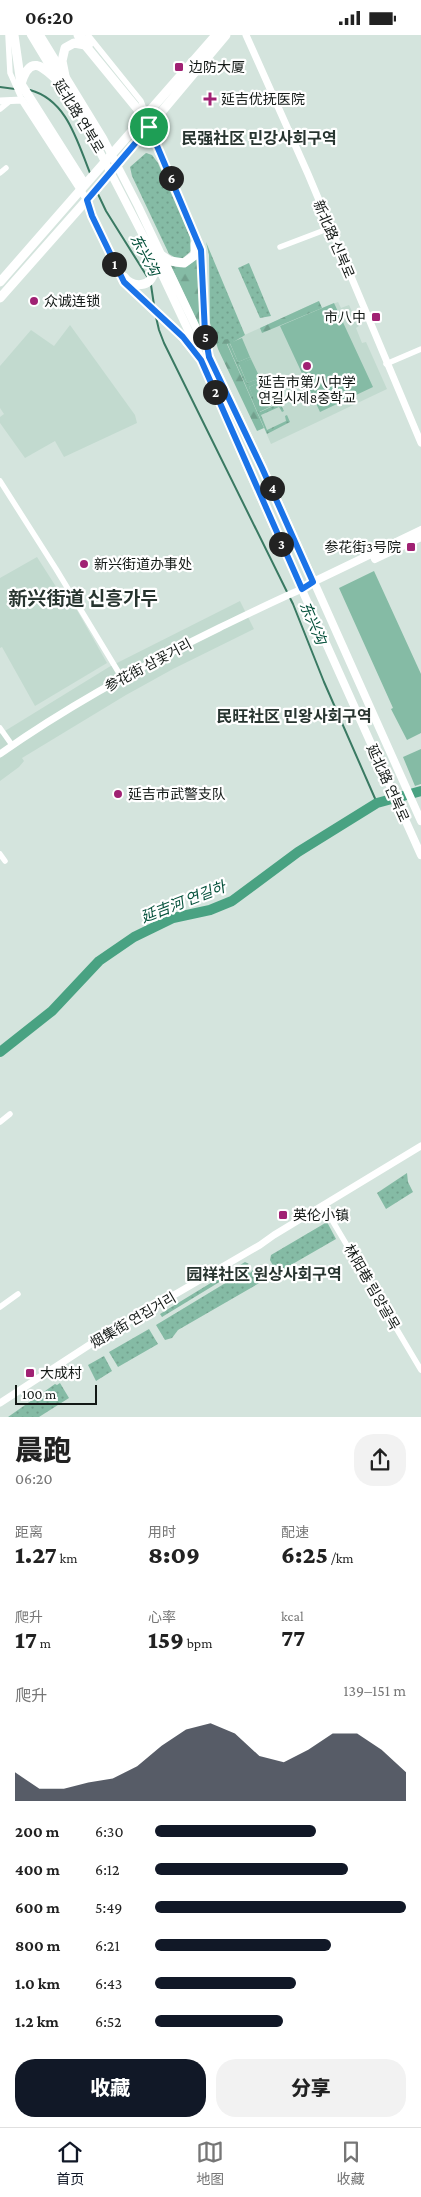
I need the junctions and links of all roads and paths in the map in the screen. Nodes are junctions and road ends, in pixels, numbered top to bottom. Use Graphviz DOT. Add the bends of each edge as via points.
graph roads {
  1 [pos="8,35"];
  2 [pos="14,35"];
  3 [pos="31,35"];
  4 [pos="40,35"];
  5 [pos="88,35"];
  6 [pos="216,35"];
  7 [pos="226,35"];
  8 [pos="246,35"];
  9 [pos="76,39"];
  10 [pos="62,79"];
  11 [pos="20,91"];
  12 [pos="11,100"];
  13 [pos="0,101"];
  14 [pos="0,109"];
  15 [pos="145,116"];
  16 [pos="148,128"];
  17 [pos="6,168"];
  18 [pos="0,173"];
  19 [pos="85,186"];
  20 [pos="89,197"];
  21 [pos="134,207"];
  22 [pos="330,228"];
  23 [pos="149,247"];
  24 [pos="280,247"];
  25 [pos="161,255"];
  26 [pos="0,282"];
  27 [pos="0,298"];
  28 [pos="421,349"];
  29 [pos="205,358"];
  30 [pos="386,364"];
  31 [pos="421,443"];
  32 [pos="0,481"];
  33 [pos="421,531"];
  34 [pos="421,537"];
  35 [pos="314,584"];
  36 [pos="302,589"];
  37 [pos="122,678"];
  38 [pos="0,728"];
  39 [pos="12,745"];
  40 [pos="0,754"];
  41 [pos="421,821"];
  42 [pos="0,854"];
  43 [pos="421,855"];
  44 [pos="5,861"];
  45 [pos="10,1114"];
  46 [pos="0,1123"];
  47 [pos="421,1146"];
  48 [pos="323,1205"];
  49 [pos="18,1295"];
  50 [pos="0,1307"];
  51 [pos="421,1370"];
  52 [pos="0,1403"];
  1 -- 11 [label="street" via="10,73"];
  2 -- 11 [label="main road"];
  3 -- 10 [label="main road, 延北路 연북로"];
  4 -- 10 [label="main road, 延北路 연북로"];
  5 -- 15 [label="street" via="141,101"];
  6 -- 15 [label="main road"];
  7 -- 16 [label="main road"];
  8 -- 22 [label="street, 新北路 신북로"];
  9 -- 10 [label="main road" via="63,53"];
  9 -- 15 [label="main road" via="89,44"];
  10 -- 11 [label="main road" via="43,66 34,66 26,71"];
  10 -- 21 [label="main road, 延北路 연북로"];
  11 -- 12 [label="street"];
  11 -- 19 [label="main road"];
  12 -- 13 [label="street"];
  12 -- 14 [label="street"];
  15 -- 19 [label="main road"];
  16 -- 20 [label="main road"];
  16 -- 25 [label="main road" via="196,248 193,258 184,263 176,263"];
  16 -- 29 [label="main road" via="201,250"];
  17 -- 18 [label="street"];
  19 -- 20 [label="street"];
  19 -- 26 [label="main road"];
  20 -- 23 [label="main road" via="124,278 130,283 148,282 154,273"];
  20 -- 27 [label="main road"];
  20 -- 29 [label="main road" via="92,216 124,282"];
  21 -- 23 [label="main road, 延北路 연북로"];
  21 -- 25 [label="main road, 延北路 연북로"];
  22 -- 24 [label="street"];
  22 -- 30 [label="street, 新北路 신북로"];
  23 -- 29 [label="main road, 延北路 연북로"];
  25 -- 29 [label="main road, 延北路 연북로"];
  28 -- 30 [label="street"];
  29 -- 35 [label="main road, 延北路 연북로" via="262,468"];
  29 -- 36 [label="main road, 延北路 연북로"];
  30 -- 31 [label="street, 新北路 신북로"];
  32 -- 37 [label="street"];
  33 -- 35 [label="main road, 参花街 삼꽃거리"];
  34 -- 35 [label="main road, 参花街 삼꽃거리"];
  35 -- 36 [label="main road, 参花街 삼꽃거리"];
  35 -- 41 [label="main road, 延北路 연북로"];
  36 -- 37 [label="street, 参花街 삼꽃거리"];
  36 -- 43 [label="main road, 延北路 연북로"];
  37 -- 39 [label="street, 参花街 삼꽃거리"];
  38 -- 39 [label="street"];
  39 -- 40 [label="street, 参花街 삼꽃거리"];
  42 -- 44 [label="street"];
  45 -- 46 [label="street"];
  47 -- 48 [label="street, 烟集街 연집거리"];
  48 -- 51 [label="street, 林阳巷 림양골목"];
  48 -- 52 [label="street, 烟集街 연집거리" via="100,1338"];
  49 -- 50 [label="street"];
}
